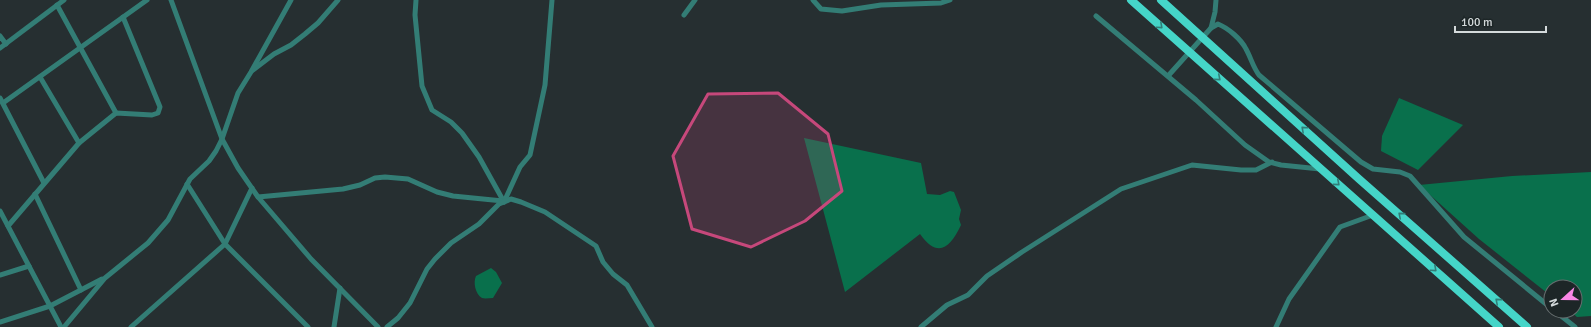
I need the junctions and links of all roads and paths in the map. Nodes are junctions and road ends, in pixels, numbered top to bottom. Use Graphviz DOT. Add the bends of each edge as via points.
graph roads {
  1 [pos="64,0"];
  2 [pos="147,0"];
  3 [pos="171,0"];
  4 [pos="291,0"];
  5 [pos="338,0"];
  6 [pos="416,0"];
  7 [pos="552,0"];
  8 [pos="695,0"];
  9 [pos="813,0"];
  10 [pos="950,0"];
  11 [pos="1131,0"];
  12 [pos="1161,0"];
  13 [pos="1216,0"];
  14 [pos="57,5"];
  15 [pos="684,15"];
  16 [pos="1096,16"];
  17 [pos="123,17"];
  18 [pos="1211,28"];
  19 [pos="0,36"];
  20 [pos="1202,37"];
  21 [pos="6,44"];
  22 [pos="0,48"];
  23 [pos="80,48"];
  24 [pos="1189,52"];
  25 [pos="251,72"];
  26 [pos="1168,76"];
  27 [pos="40,77"];
  28 [pos="1,101"];
  29 [pos="116,113"];
  30 [pos="222,139"];
  31 [pos="79,143"];
  32 [pos="1272,162"];
  33 [pos="1321,169"];
  34 [pos="44,183"];
  35 [pos="187,184"];
  36 [pos="252,188"];
  37 [pos="35,194"];
  38 [pos="258,197"];
  39 [pos="504,202"];
  40 [pos="0,211"];
  41 [pos="1373,215"];
  42 [pos="8,226"];
  43 [pos="225,244"];
  44 [pos="29,266"];
  45 [pos="0,275"];
  46 [pos="105,278"];
  47 [pos="340,288"];
  48 [pos="81,290"];
  49 [pos="1543,301"];
  50 [pos="50,306"];
  51 [pos="1565,319"];
  52 [pos="0,322"];
  53 [pos="62,327"];
  54 [pos="131,327"];
  55 [pos="308,327"];
  56 [pos="334,327"];
  57 [pos="378,327"];
  58 [pos="387,327"];
  59 [pos="652,327"];
  60 [pos="921,327"];
  61 [pos="1276,327"];
  62 [pos="1499,327"];
  63 [pos="1528,327"];
  64 [pos="1575,327"];
  1 -- 14 [label="street"];
  2 -- 17 [label="street"];
  3 -- 30 [label="street"];
  4 -- 25 [label="street"];
  5 -- 25 [label="street" via="305,34"];
  6 -- 39 [label="street" via="415,15 422,86 432,110 452,122 462,133 479,157"];
  7 -- 39 [label="street" via="545,85 530,155 520,167"];
  8 -- 15 [label="street"];
  9 -- 10 [label="street" via="821,8 842,11 881,5 941,3"];
  11 -- 24 [label="highway, one-way"];
  12 -- 20 [label="highway"];
  13 -- 18 [label="street"];
  14 -- 21 [label="street"];
  14 -- 23 [label="street"];
  16 -- 26 [label="street"];
  17 -- 23 [label="street"];
  17 -- 29 [label="street" via="160,107 158,112 152,115"];
  18 -- 20 [label="street"];
  18 -- 49 [label="street" via="1218,24 1231,32 1246,47 1259,75 1361,162 1373,169 1400,172 1410,176 1464,237"];
  19 -- 21 [label="street"];
  20 -- 24 [label="street"];
  63 -- 20 [label="highway, one-way"];
  21 -- 22 [label="street"];
  23 -- 27 [label="street"];
  23 -- 29 [label="street"];
  24 -- 26 [label="street"];
  24 -- 33 [label="highway, one-way"];
  25 -- 30 [label="street" via="238,93"];
  26 -- 32 [label="street" via="1245,145"];
  27 -- 28 [label="street"];
  27 -- 31 [label="street"];
  28 -- 34 [label="street"];
  29 -- 31 [label="street"];
  30 -- 35 [label="street" via="209,161"];
  30 -- 36 [label="street"];
  31 -- 34 [label="street"];
  32 -- 33 [label="street"];
  32 -- 60 [label="street" via="1256,170 1192,165 1121,189 987,276 968,295 948,306"];
  33 -- 41 [label="highway, one-way"];
  34 -- 37 [label="street"];
  35 -- 43 [label="street"];
  35 -- 46 [label="street" via="168,220 148,243"];
  36 -- 38 [label="street"];
  36 -- 43 [label="street"];
  37 -- 42 [label="street"];
  37 -- 48 [label="street"];
  38 -- 39 [label="street" via="342,188 385,177 408,179 453,196"];
  38 -- 47 [label="street" via="311,259"];
  39 -- 58 [label="street" via="435,258 410,303"];
  39 -- 59 [label="street" via="511,199 545,212 596,246 603,262 612,274 627,285"];
  40 -- 42 [label="street"];
  41 -- 61 [label="street" via="1340,227 1289,299"];
  41 -- 62 [label="highway, one-way"];
  42 -- 44 [label="street"];
  43 -- 54 [label="street"];
  43 -- 55 [label="street"];
  44 -- 45 [label="street"];
  44 -- 50 [label="street"];
  46 -- 48 [label="street"];
  46 -- 53 [label="street"];
  47 -- 56 [label="street"];
  47 -- 57 [label="street"];
  48 -- 50 [label="street"];
  50 -- 52 [label="street"];
  50 -- 53 [label="street"];
  51 -- 64 [label="street"];
}
